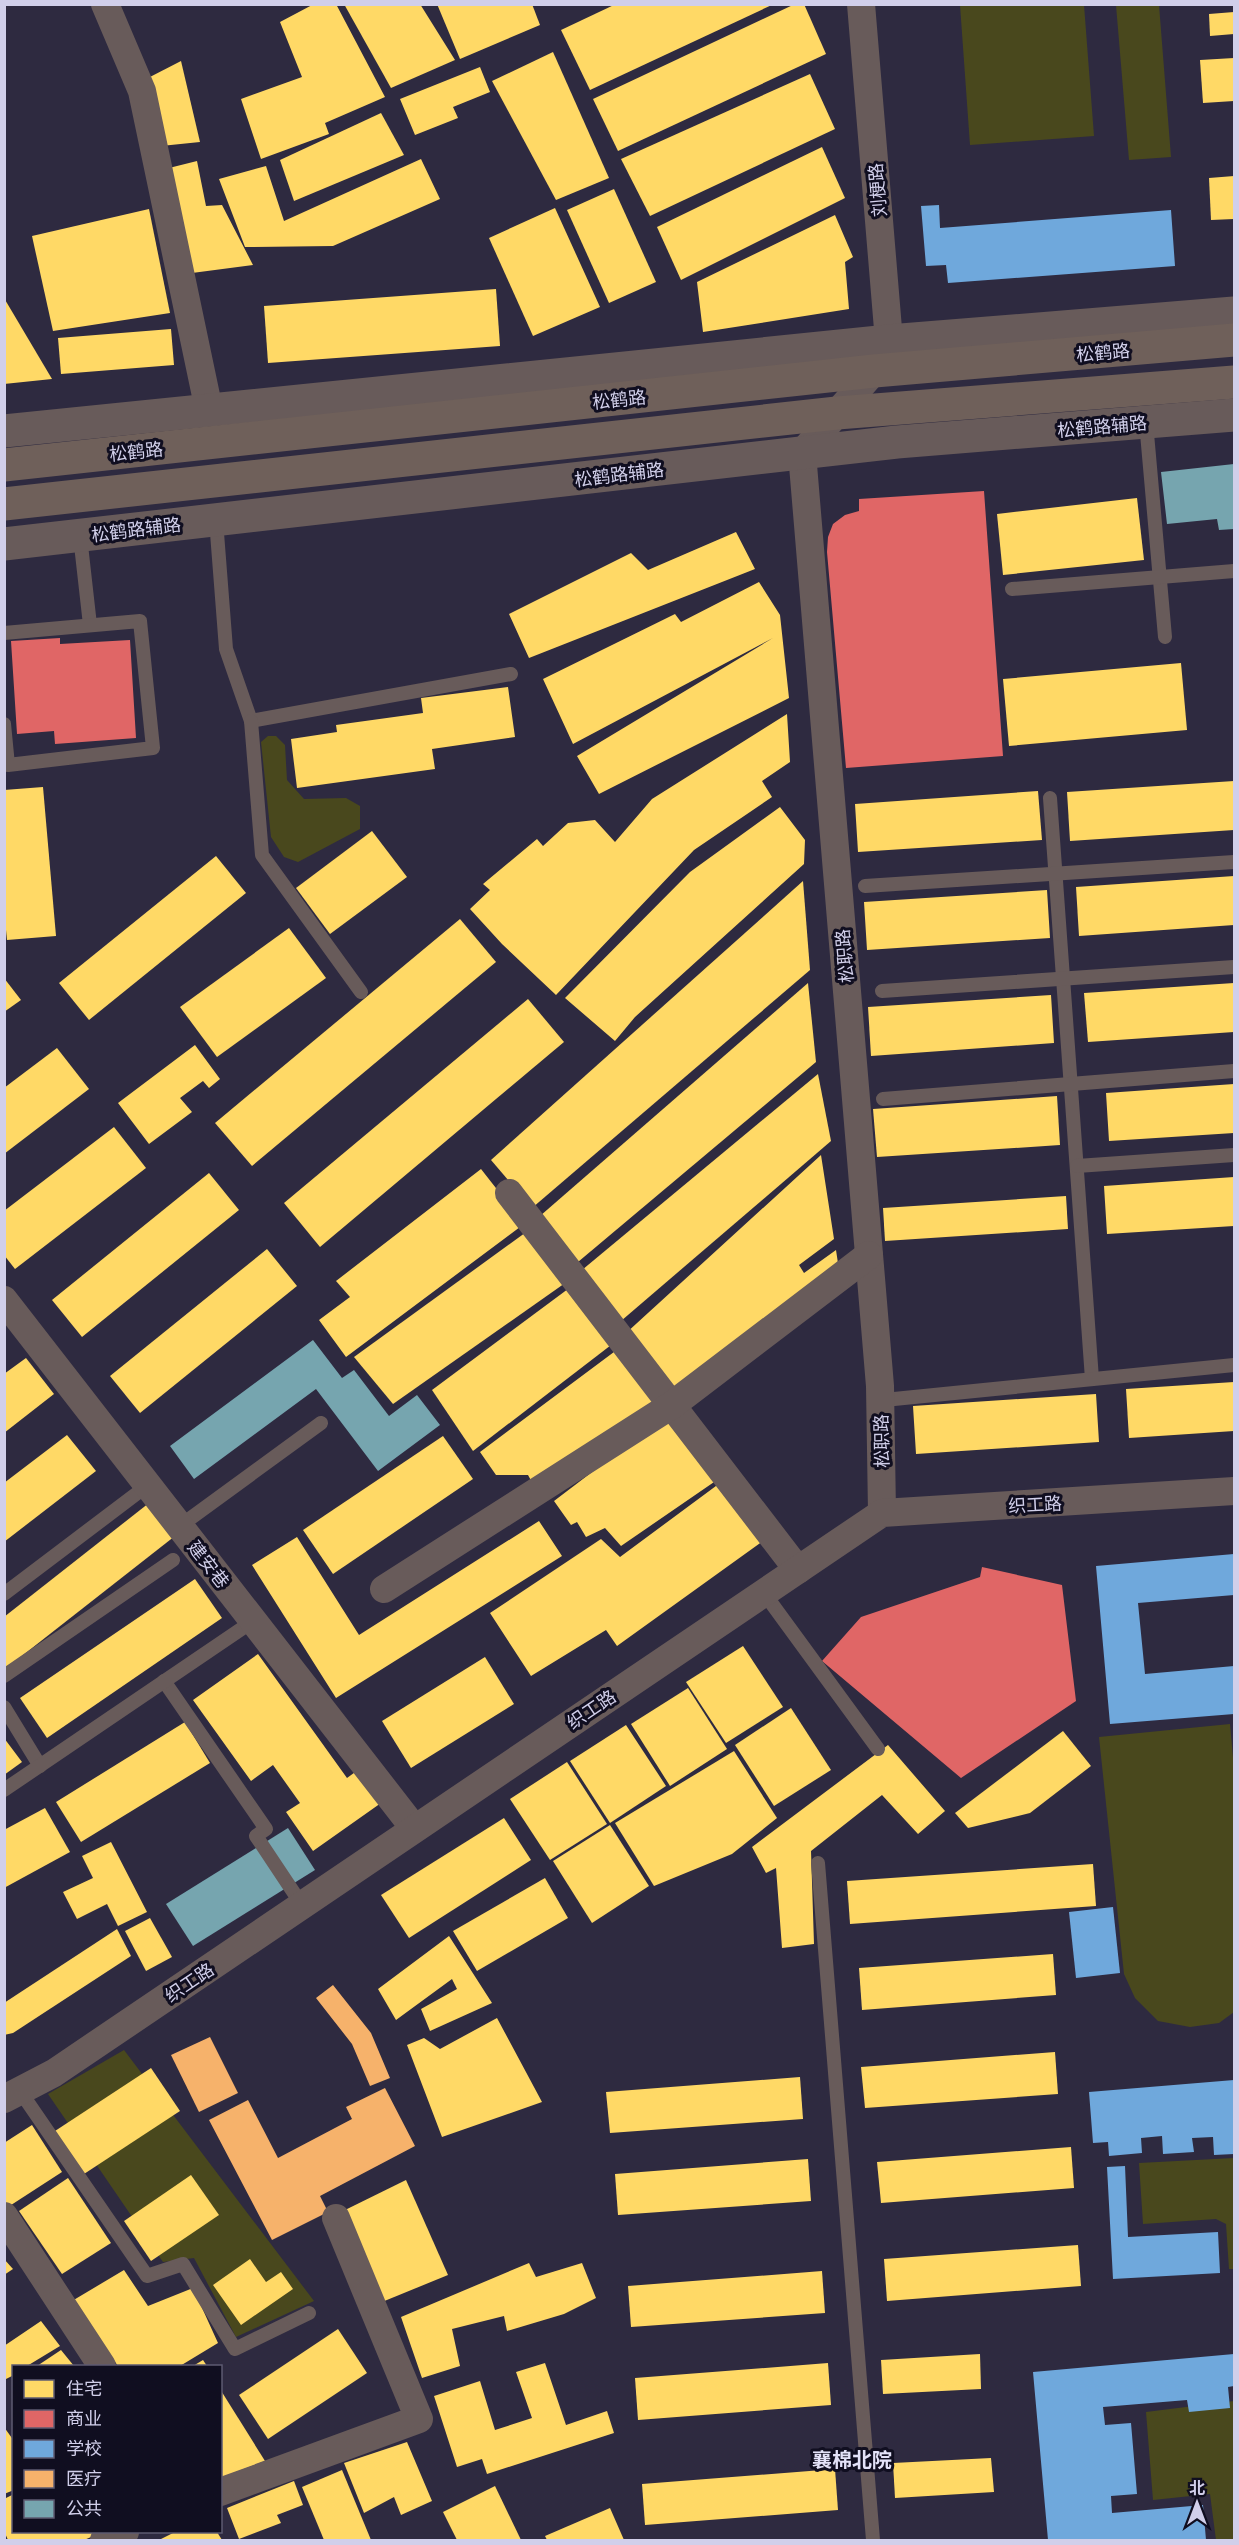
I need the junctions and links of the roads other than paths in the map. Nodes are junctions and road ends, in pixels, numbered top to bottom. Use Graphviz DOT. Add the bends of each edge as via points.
graph roads {
  1 [pos="105,4"];
  2 [pos="861,4"];
  3 [pos="1234,313"];
  4 [pos="1175,331"];
  5 [pos="889,340"];
  6 [pos="1234,340"];
  7 [pos="874,371"];
  8 [pos="1234,382"];
  9 [pos="392,407"];
  10 [pos="209,410"];
  11 [pos="837,413"];
  12 [pos="1234,415"];
  13 [pos="1146,422"];
  14 [pos="4,430"];
  15 [pos="212,443"];
  16 [pos="802,453"];
  17 [pos="391,461"];
  18 [pos="4,465"];
  19 [pos="212,482"];
  20 [pos="398,499"];
  21 [pos="4,504"];
  22 [pos="216,520"];
  23 [pos="80,536"];
  24 [pos="4,544"];
  25 [pos="1234,571"];
  26 [pos="1160,578"];
  27 [pos="1012,589"];
  28 [pos="90,625"];
  29 [pos="4,633"];
  30 [pos="1165,637"];
  31 [pos="511,674"];
  32 [pos="251,721"];
  33 [pos="4,724"];
  34 [pos="1050,798"];
  35 [pos="1234,862"];
  36 [pos="1056,874"];
  37 [pos="865,886"];
  38 [pos="1234,967"];
  39 [pos="1063,979"];
  40 [pos="882,990"];
  41 [pos="361,992"];
  42 [pos="1234,1071"];
  43 [pos="1071,1084"];
  44 [pos="884,1099"];
  45 [pos="1234,1155"];
  46 [pos="1077,1166"];
  47 [pos="509,1193"];
  48 [pos="869,1256"];
  49 [pos="4,1300"];
  50 [pos="1234,1365"];
  51 [pos="1092,1379"];
  52 [pos="894,1399"];
  53 [pos="672,1405"];
  54 [pos="321,1423"];
  55 [pos="147,1485"];
  56 [pos="1234,1491"];
  57 [pos="882,1513"];
  58 [pos="180,1526"];
  59 [pos="173,1560"];
  60 [pos="798,1569"];
  61 [pos="384,1589"];
  62 [pos="764,1593"];
  63 [pos="4,1594"];
  64 [pos="253,1621"];
  65 [pos="4,1677"];
  66 [pos="164,1681"];
  67 [pos="4,1707"];
  68 [pos="878,1749"];
  69 [pos="40,1766"];
  70 [pos="4,1790"];
  71 [pos="414,1828"];
  72 [pos="818,1863"];
  73 [pos="302,1905"];
  74 [pos="12,2095"];
  75 [pos="4,2216"];
  76 [pos="336,2218"];
  77 [pos="309,2313"];
  78 [pos="101,2365"];
  79 [pos="222,2491"];
  80 [pos="123,2533"];
  81 [pos="104,2541"];
  82 [pos="873,2541"];
  1 -- 10 [label="street" via="142,91"];
  2 -- 5 [label="street, 刘梗路"];
  3 -- 4 [label="street"];
  4 -- 5 [label="street"];
  4 -- 6 [label="main road, 松鹤路"];
  4 -- 7 [label="main road, 松鹤路"];
  5 -- 7 [label="street"];
  5 -- 9 [label="street"];
  7 -- 9 [label="main road, 松鹤路"];
  7 -- 11 [label="street"];
  8 -- 11 [label="main road, 松鹤路"];
  9 -- 10 [label="street"];
  9 -- 15 [label="main road, 松鹤路"];
  10 -- 14 [label="street"];
  10 -- 15 [label="street"];
  11 -- 16 [label="street"];
  11 -- 17 [label="main road, 松鹤路"];
  12 -- 13 [label="street, 松鹤路辅路"];
  13 -- 16 [label="street, 松鹤路辅路"];
  13 -- 26 [label="lane"];
  15 -- 18 [label="main road, 松鹤路"];
  16 -- 20 [label="street, 松鹤路辅路"];
  16 -- 48 [label="street, 松职路"];
  17 -- 19 [label="main road, 松鹤路"];
  17 -- 20 [label="street"];
  19 -- 21 [label="main road, 松鹤路"];
  19 -- 22 [label="street"];
  20 -- 22 [label="street, 松鹤路辅路"];
  22 -- 23 [label="street, 松鹤路辅路"];
  22 -- 32 [label="lane" via="226,649"];
  23 -- 24 [label="street, 松鹤路辅路"];
  23 -- 28 [label="lane"];
  25 -- 26 [label="lane"];
  26 -- 27 [label="lane"];
  26 -- 30 [label="lane"];
  28 -- 29 [label="lane"];
  28 -- 33 [label="lane" via="140,621 153,748 8,765"];
  31 -- 32 [label="lane"];
  32 -- 41 [label="lane" via="262,855"];
  34 -- 36 [label="lane"];
  35 -- 36 [label="lane"];
  36 -- 37 [label="lane"];
  36 -- 39 [label="lane"];
  38 -- 39 [label="lane"];
  39 -- 40 [label="lane"];
  39 -- 43 [label="lane"];
  42 -- 43 [label="lane"];
  43 -- 44 [label="lane"];
  43 -- 46 [label="lane"];
  45 -- 46 [label="lane"];
  46 -- 51 [label="lane"];
  47 -- 53 [label="street"];
  48 -- 53 [label="street"];
  48 -- 57 [label="street, 松职路" via="880,1386"];
  49 -- 55 [label="street, 建安巷"];
  50 -- 51 [label="lane"];
  51 -- 52 [label="lane"];
  53 -- 60 [label="street"];
  53 -- 61 [label="street"];
  54 -- 58 [label="lane"];
  55 -- 58 [label="street, 建安巷"];
  55 -- 63 [label="lane"];
  56 -- 57 [label="street, 织工路"];
  57 -- 60 [label="street, 织工路"];
  58 -- 64 [label="street, 建安巷"];
  59 -- 65 [label="lane"];
  60 -- 62 [label="street, 织工路"];
  62 -- 68 [label="lane"];
  62 -- 71 [label="street, 织工路"];
  64 -- 66 [label="lane"];
  64 -- 71 [label="street, 建安巷"];
  66 -- 69 [label="lane"];
  66 -- 73 [label="lane" via="266,1829 256,1836"];
  67 -- 69 [label="lane"];
  69 -- 70 [label="lane"];
  71 -- 73 [label="street, 织工路"];
  72 -- 82 [label="lane"];
  73 -- 74 [label="street, 织工路" via="54,2073"];
  74 -- 77 [label="lane" via="147,2276 183,2264 235,2349"];
  75 -- 78 [label="street"];
  76 -- 79 [label="street" via="419,2419"];
  80 -- 81 [label="street"];
}
